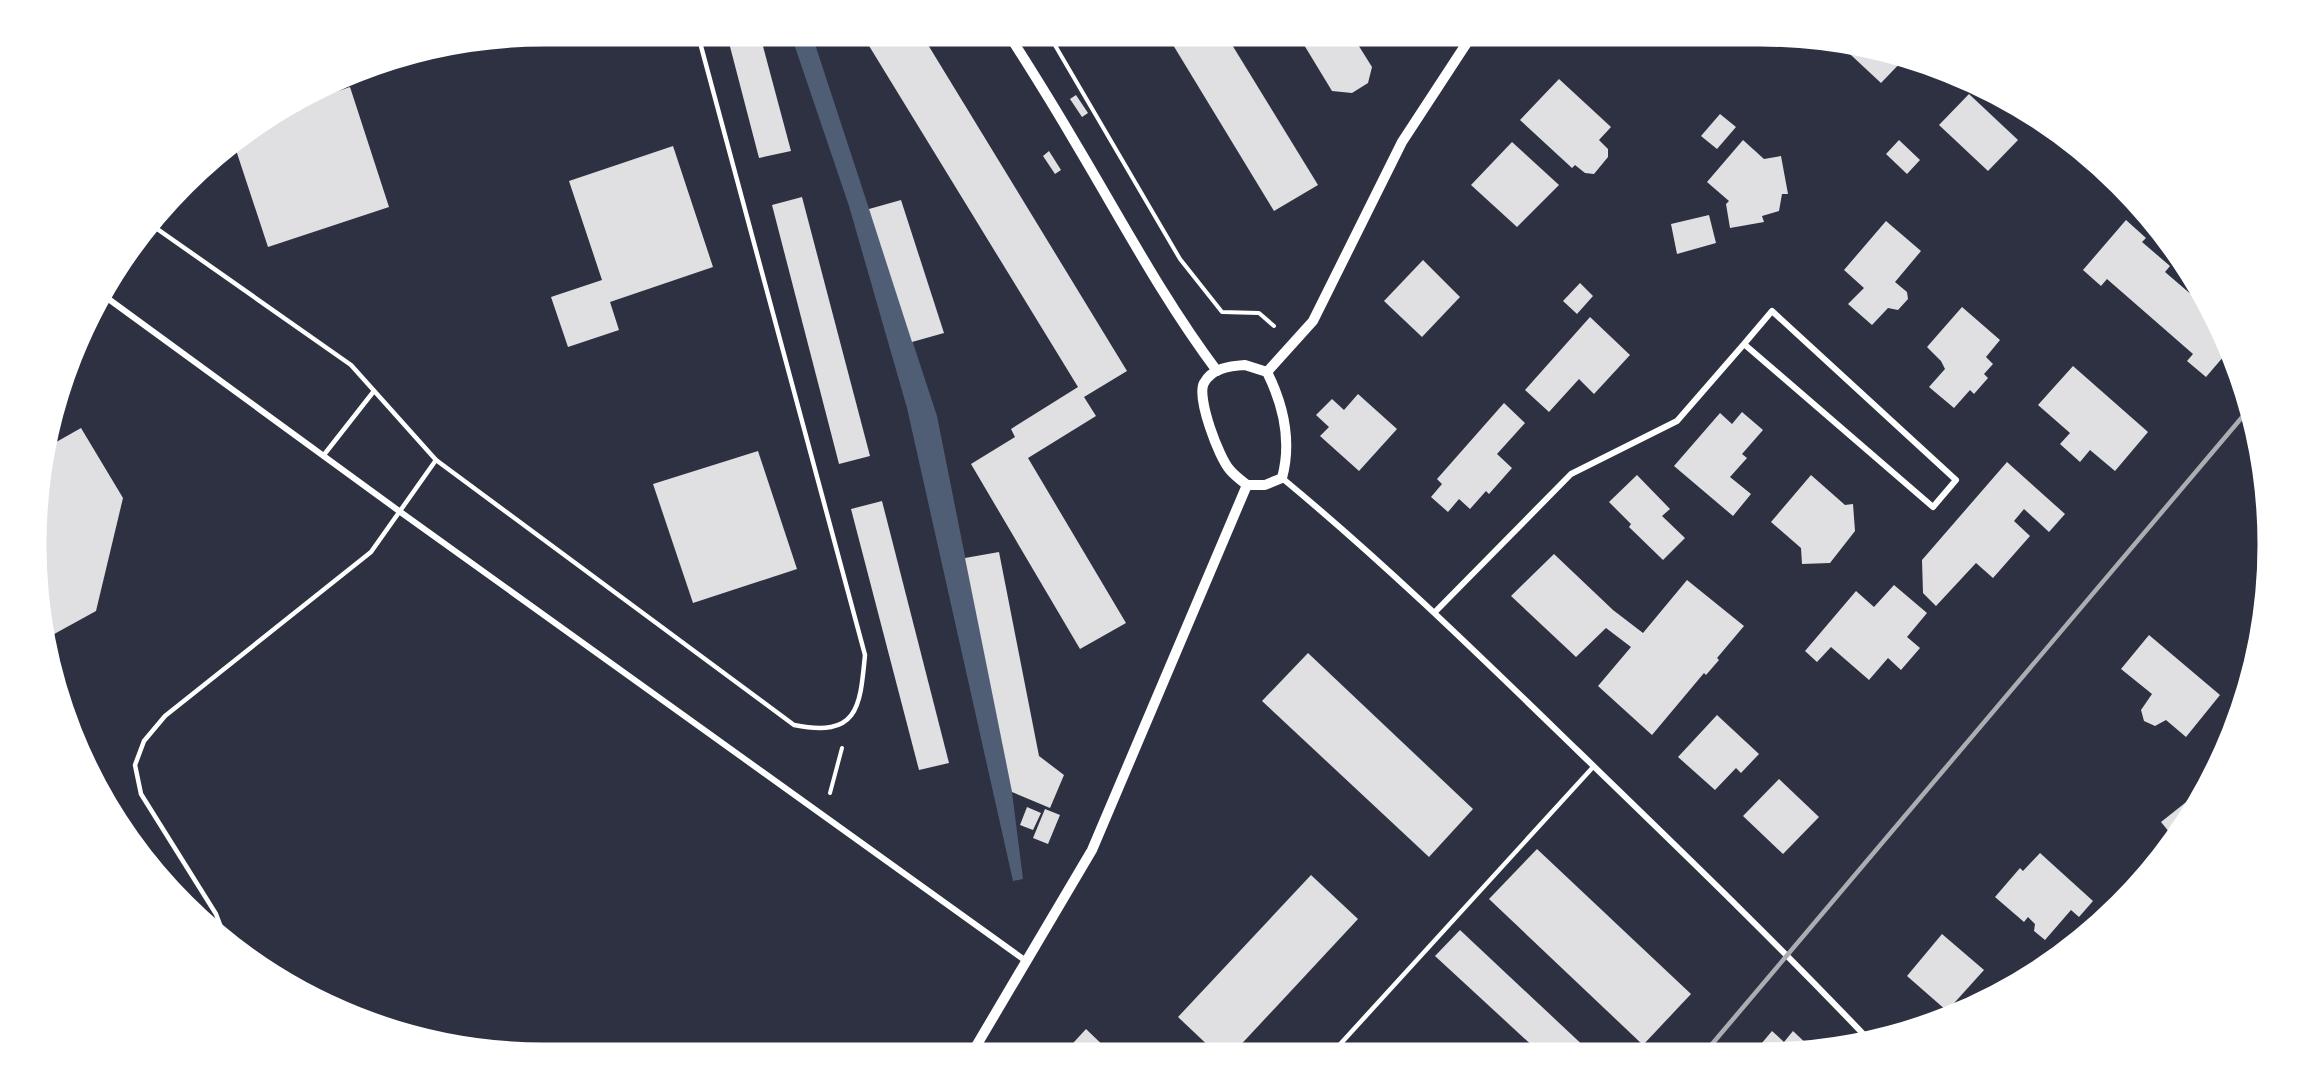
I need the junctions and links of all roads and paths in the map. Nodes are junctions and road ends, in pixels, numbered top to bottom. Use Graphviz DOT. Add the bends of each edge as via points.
graph roads {
  1 [pos="701,45"];
  2 [pos="1016,45"];
  3 [pos="1055,45"];
  4 [pos="1465,45"];
  5 [pos="157,229"];
  6 [pos="110,300"];
  7 [pos="1744,344"];
  8 [pos="1288,350"];
  9 [pos="1217,371"];
  10 [pos="1267,372"];
  11 [pos="374,391"];
  12 [pos="323,456"];
  13 [pos="436,460"];
  14 [pos="1282,478"];
  15 [pos="1247,485"];
  16 [pos="399,511"];
  17 [pos="1435,612"];
  18 [pos="849,720"];
  19 [pos="1594,766"];
  20 [pos="824,817"];
  21 [pos="220,924"];
  22 [pos="1026,962"];
  23 [pos="1862,1033"];
  24 [pos="977,1044"];
  25 [pos="1340,1044"];
  1 -- 18 [label="lane" via="865,655 860,700"];
  2 -- 9 [label="street" via="1127,236"];
  3 -- 8 [label="path" via="1180,260 1202,290 1222,312 1259,313 1272,324"];
  4 -- 8 [label="street" via="1402,142 1313,321"];
  5 -- 11 [label="lane" via="351,365"];
  6 -- 12 [label="street"];
  7 -- 7 [label="street" via="1933,507 1956,480 1772,311"];
  7 -- 17 [label="street" via="1677,421 1571,474"];
  8 -- 10 [label="street"];
  9 -- 10 [label="street" via="1245,364"];
  9 -- 15 [label="street" via="1204,383 1201,399 1223,460"];
  10 -- 14 [label="street" via="1279,397 1285,424 1287,460"];
  11 -- 12 [label="lane"];
  11 -- 13 [label="lane"];
  12 -- 16 [label="street"];
  13 -- 16 [label="lane"];
  13 -- 18 [label="lane" via="794,725 820,730"];
  14 -- 15 [label="street" via="1265,485"];
  14 -- 17 [label="street"];
  15 -- 22 [label="street" via="1092,850"];
  16 -- 20 [label="street"];
  16 -- 21 [label="lane" via="371,552 165,716 144,741 135,765 141,794"];
  17 -- 19 [label="street"];
  18 -- 20 [label="path"];
  19 -- 23 [label="street"];
  19 -- 25 [label="lane"];
  20 -- 22 [label="street"];
  22 -- 24 [label="street"];
}
